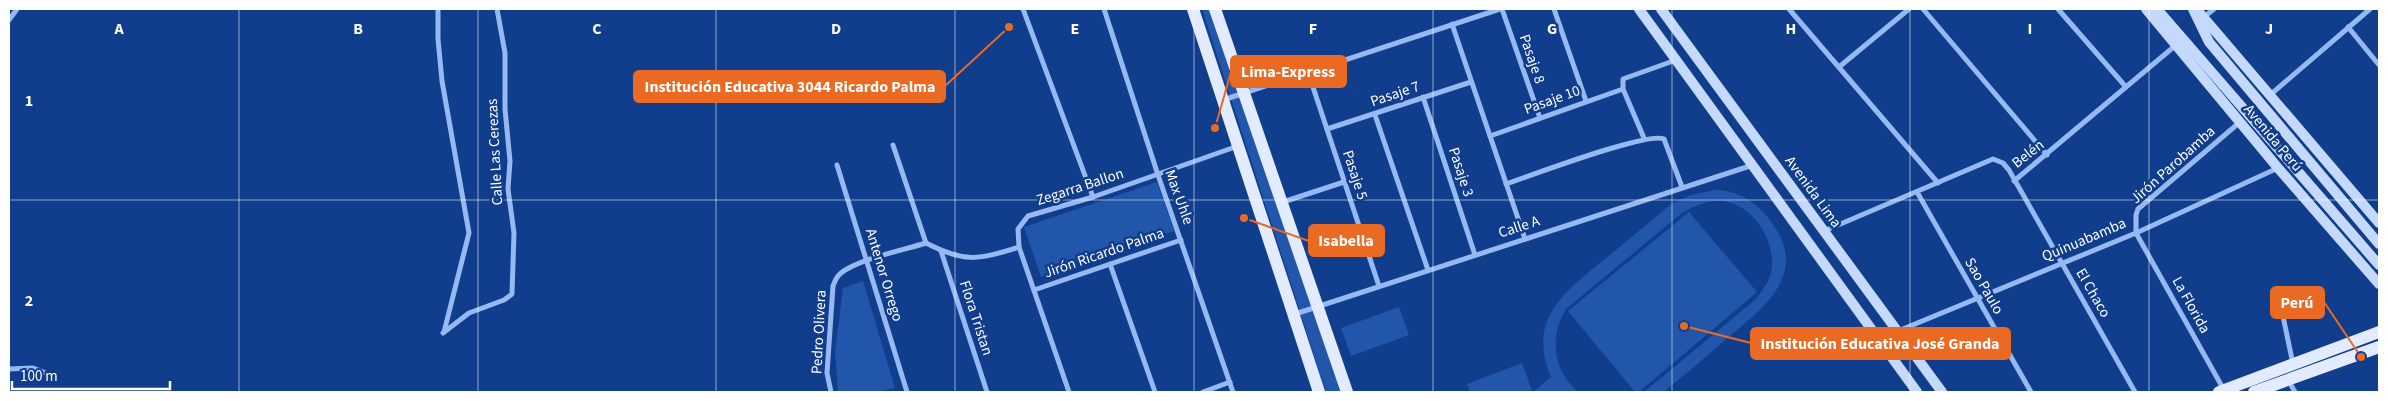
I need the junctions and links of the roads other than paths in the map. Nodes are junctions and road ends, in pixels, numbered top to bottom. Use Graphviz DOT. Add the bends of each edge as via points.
graph roads {
  1 [pos="17,9"];
  2 [pos="438,9"];
  3 [pos="497,9"];
  4 [pos="1023,9"];
  5 [pos="1104,9"];
  6 [pos="1193,9"];
  7 [pos="1215,9"];
  8 [pos="1501,9"];
  9 [pos="1554,9"];
  10 [pos="1638,9"];
  11 [pos="1662,9"];
  12 [pos="1789,9"];
  13 [pos="1909,9"];
  14 [pos="1922,9"];
  15 [pos="2058,9"];
  16 [pos="2146,9"];
  17 [pos="2157,9"];
  18 [pos="2195,9"];
  19 [pos="2214,9"];
  20 [pos="2368,9"];
  21 [pos="2204,17"];
  22 [pos="9,20"];
  23 [pos="1452,24"];
  24 [pos="2348,27"];
  25 [pos="2176,45"];
  26 [pos="1676,60"];
  27 [pos="2379,65"];
  28 [pos="1838,67"];
  29 [pos="1308,72"];
  30 [pos="1471,82"];
  31 [pos="2126,87"];
  32 [pos="1622,89"];
  33 [pos="1244,93"];
  34 [pos="2270,95"];
  35 [pos="1423,97"];
  36 [pos="1222,100"];
  37 [pos="1586,101"];
  38 [pos="1375,114"];
  39 [pos="1540,118"];
  40 [pos="2240,122"];
  41 [pos="1327,128"];
  42 [pos="1490,136"];
  43 [pos="1644,138"];
  44 [pos="893,145"];
  45 [pos="1238,146"];
  46 [pos="2047,155"];
  47 [pos="1753,164"];
  48 [pos="837,165"];
  49 [pos="2278,168"];
  50 [pos="1158,175"];
  51 [pos="2014,181"];
  52 [pos="1344,182"];
  53 [pos="1938,183"];
  54 [pos="1506,184"];
  55 [pos="1682,188"];
  56 [pos="1916,192"];
  57 [pos="1093,196"];
  58 [pos="1282,202"];
  59 [pos="2379,223"];
  60 [pos="1823,231"];
  61 [pos="2136,233"];
  62 [pos="1525,238"];
  63 [pos="1181,240"];
  64 [pos="926,243"];
  65 [pos="2379,244"];
  66 [pos="1019,247"];
  67 [pos="941,251"];
  68 [pos="1475,255"];
  69 [pos="866,261"];
  70 [pos="1110,264"];
  71 [pos="2061,264"];
  72 [pos="2379,265"];
  73 [pos="1428,270"];
  74 [pos="2379,284"];
  75 [pos="1379,286"];
  76 [pos="1034,290"];
  77 [pos="1976,298"];
  78 [pos="2280,302"];
  79 [pos="1316,306"];
  80 [pos="1293,314"];
  81 [pos="1898,331"];
  82 [pos="2379,332"];
  83 [pos="2379,347"];
  84 [pos="2294,364"];
  85 [pos="9,369"];
  86 [pos="52,376"];
  87 [pos="2288,380"];
  88 [pos="1230,382"];
  89 [pos="907,391"];
  90 [pos="2222,391"];
  91 [pos="830,392"];
  92 [pos="899,392"];
  93 [pos="987,392"];
  94 [pos="1069,392"];
  95 [pos="1155,392"];
  96 [pos="1203,392"];
  97 [pos="1233,392"];
  98 [pos="1319,392"];
  99 [pos="1347,392"];
  100 [pos="1917,392"];
  101 [pos="1942,392"];
  102 [pos="2031,392"];
  103 [pos="2135,392"];
  104 [pos="2254,392"];
  105 [pos="2295,392"];
  1 -- 22 [label="street"];
  2 -- 3 [label="street, Calle Las Cerezas" via="442,81 469,233 443,333 469,313 512,294 514,233 508,190 510,161 505,109 505,53"];
  4 -- 57 [label="street"];
  5 -- 50 [label="street, Max Uhle"];
  6 -- 36 [label="main road"];
  7 -- 33 [label="main road"];
  8 -- 23 [label="street" via="1473,14"];
  8 -- 39 [label="street, Pasaje 8"];
  9 -- 37 [label="street"];
  10 -- 26 [label="main road"];
  11 -- 60 [label="main road, Avenida Lima"];
  12 -- 28 [label="street"];
  13 -- 28 [label="street"];
  14 -- 46 [label="street"];
  15 -- 31 [label="street"];
  16 -- 25 [label="main road, Avenida Perú"];
  17 -- 72 [label="main road, Avenida Perú"];
  18 -- 21 [label="main road, Avenida Perú"];
  18 -- 65 [label="main road, Avenida Perú" via="2209,42"];
  19 -- 21 [label="street"];
  20 -- 24 [label="street"];
  21 -- 34 [label="main road, Avenida Perú"];
  23 -- 29 [label="street"];
  23 -- 30 [label="street"];
  24 -- 27 [label="street"];
  24 -- 34 [label="street"];
  25 -- 31 [label="street, Belén"];
  25 -- 40 [label="main road, Avenida Perú"];
  26 -- 32 [label="street" via="1623,79"];
  26 -- 47 [label="main road"];
  28 -- 53 [label="street"];
  29 -- 33 [label="street"];
  29 -- 41 [label="street, Pasaje 5"];
  30 -- 35 [label="street, Pasaje 7"];
  30 -- 42 [label="street"];
  31 -- 46 [label="street, Belén"];
  32 -- 37 [label="street, Pasaje 10"];
  32 -- 43 [label="street"];
  33 -- 36 [label="street"];
  33 -- 58 [label="main road"];
  34 -- 59 [label="main road, Avenida Perú"];
  35 -- 38 [label="street, Pasaje 7"];
  35 -- 68 [label="street, Pasaje 3"];
  36 -- 45 [label="main road"];
  37 -- 39 [label="street, Pasaje 10"];
  38 -- 41 [label="street, Pasaje 7"];
  38 -- 73 [label="street"];
  39 -- 42 [label="street, Pasaje 10"];
  40 -- 49 [label="main road, Avenida Perú"];
  40 -- 61 [label="street, Jirón Parobamba" via="2138,209"];
  41 -- 52 [label="street, Pasaje 5"];
  42 -- 54 [label="street"];
  43 -- 54 [label="street"];
  43 -- 55 [label="street" via="1664,140"];
  44 -- 64 [label="street"];
  45 -- 50 [label="street, Zegarra Ballon"];
  45 -- 80 [label="main road"];
  46 -- 51 [label="street, Belén"];
  47 -- 55 [label="street, Calle A"];
  47 -- 100 [label="main road"];
  48 -- 69 [label="street, Antenor Orrego"];
  49 -- 61 [label="street, Quinuabamba"];
  49 -- 74 [label="main road, Avenida Perú"];
  50 -- 57 [label="street, Zegarra Ballon"];
  50 -- 63 [label="street, Max Uhle"];
  51 -- 53 [label="street, Belén" via="2003,163 1993,159"];
  51 -- 71 [label="street, El Chaco"];
  52 -- 58 [label="street"];
  52 -- 75 [label="street, Pasaje 5"];
  53 -- 56 [label="street, Belén"];
  54 -- 62 [label="street"];
  55 -- 62 [label="street, Calle A"];
  56 -- 60 [label="street, Belén"];
  56 -- 77 [label="street, Sao Paulo"];
  57 -- 66 [label="street, Zegarra Ballon" via="1028,216 1018,229"];
  58 -- 79 [label="main road"];
  60 -- 81 [label="main road, Avenida Lima"];
  61 -- 71 [label="street, Quinuabamba"];
  61 -- 90 [label="street, La Florida"];
  62 -- 68 [label="street, Calle A"];
  63 -- 70 [label="street, Jirón Ricardo Palma"];
  63 -- 88 [label="street, Max Uhle"];
  64 -- 67 [label="street"];
  64 -- 69 [label="street"];
  66 -- 67 [label="street" via="986,257 966,258"];
  66 -- 76 [label="street"];
  67 -- 93 [label="street, Flora Tristan"];
  68 -- 73 [label="street, Calle A"];
  69 -- 89 [label="street, Antenor Orrego"];
  69 -- 91 [label="street, Pedro Olivera" via="843,271 833,286 827,373"];
  70 -- 76 [label="street, Jirón Ricardo Palma"];
  70 -- 95 [label="street"];
  71 -- 77 [label="street, Quinuabamba"];
  71 -- 103 [label="street, El Chaco"];
  73 -- 75 [label="street, Calle A"];
  75 -- 79 [label="street, Calle A"];
  76 -- 94 [label="street"];
  77 -- 81 [label="street, Quinuabamba"];
  77 -- 102 [label="street, Sao Paulo"];
  78 -- 84 [label="street"];
  79 -- 80 [label="street, Calle A"];
  79 -- 99 [label="main road"];
  80 -- 98 [label="main road"];
  81 -- 101 [label="main road, Avenida Lima"];
  82 -- 84 [label="main road"];
  83 -- 87 [label="main road"];
  84 -- 90 [label="main road"];
  85 -- 86 [label="street" via="33,368"];
  87 -- 104 [label="main road"];
  87 -- 105 [label="street"];
  88 -- 96 [label="street"];
  88 -- 97 [label="street, Max Uhle"];
  89 -- 92 [label="street"];
}
